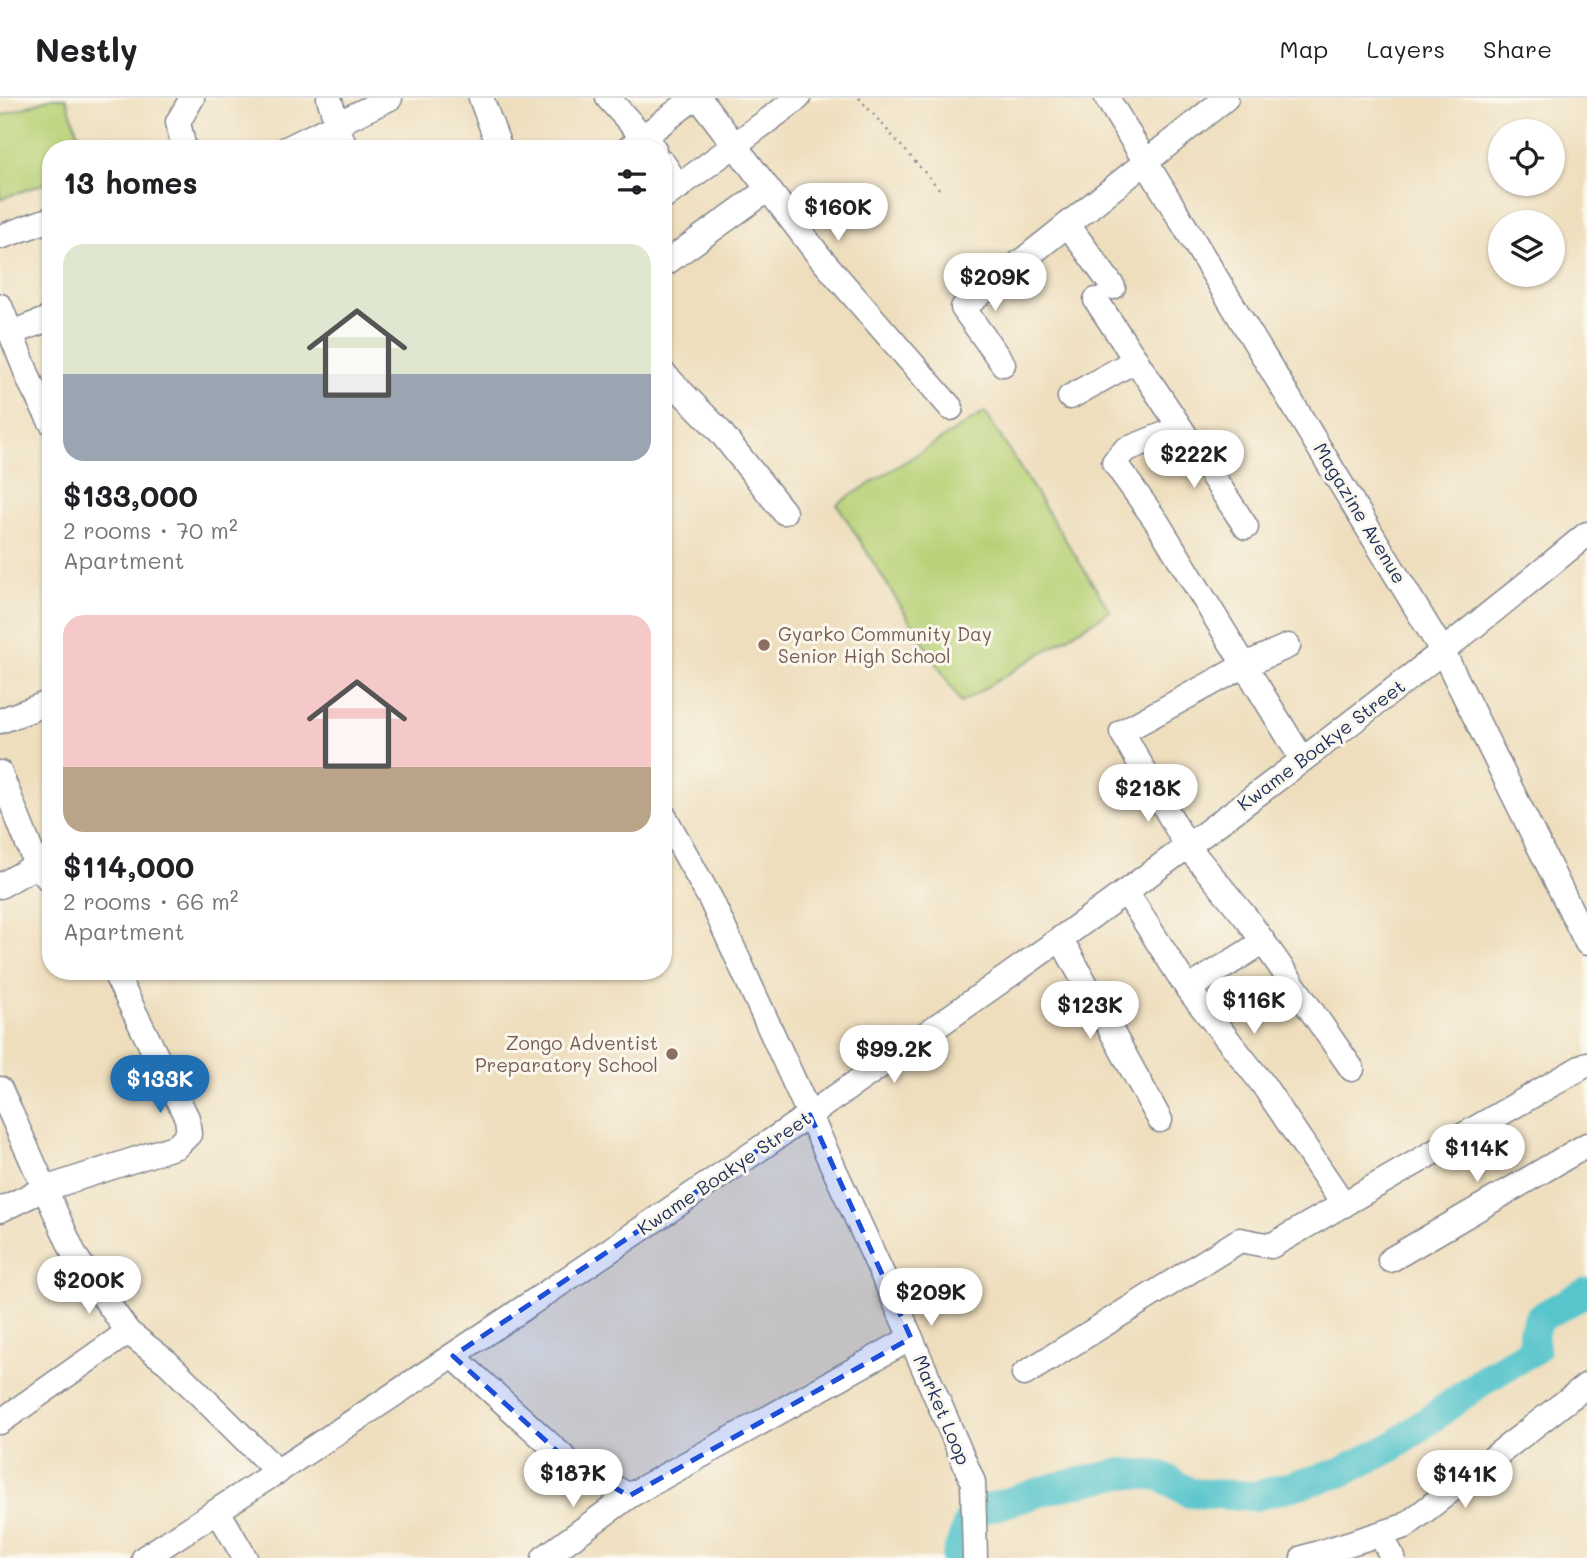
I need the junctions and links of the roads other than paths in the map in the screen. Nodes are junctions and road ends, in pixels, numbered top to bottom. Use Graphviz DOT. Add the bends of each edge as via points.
graph roads {
  1 [pos="191,98"];
  2 [pos="329,98"];
  3 [pos="390,98"];
  4 [pos="481,98"];
  5 [pos="608,98"];
  6 [pos="696,98"];
  7 [pos="797,98"];
  8 [pos="1107,98"];
  9 [pos="1226,98"];
  10 [pos="335,123"];
  11 [pos="182,140"];
  12 [pos="303,140"];
  13 [pos="342,140"];
  14 [pos="497,140"];
  15 [pos="639,140"];
  16 [pos="649,140"];
  17 [pos="733,147"];
  18 [pos="1146,160"];
  19 [pos="767,190"];
  20 [pos="672,191"];
  21 [pos="42,222"];
  22 [pos="1068,225"];
  23 [pos="0,237"];
  24 [pos="672,259"];
  25 [pos="0,306"];
  26 [pos="42,321"];
  27 [pos="12,333"];
  28 [pos="1136,360"];
  29 [pos="1003,364"];
  30 [pos="672,382"];
  31 [pos="1070,397"];
  32 [pos="42,405"];
  33 [pos="951,408"];
  34 [pos="1181,428"];
  35 [pos="784,512"];
  36 [pos="1246,527"];
  37 [pos="1587,534"];
  38 [pos="1288,646"];
  39 [pos="1443,652"];
  40 [pos="1245,665"];
  41 [pos="42,705"];
  42 [pos="0,721"];
  43 [pos="1302,759"];
  44 [pos="0,773"];
  45 [pos="672,830"];
  46 [pos="1187,846"];
  47 [pos="42,860"];
  48 [pos="42,870"];
  49 [pos="0,886"];
  50 [pos="1126,892"];
  51 [pos="1061,939"];
  52 [pos="1263,942"];
  53 [pos="1587,943"];
  54 [pos="118,980"];
  55 [pos="1188,989"];
  56 [pos="1587,1064"];
  57 [pos="1352,1069"];
  58 [pos="0,1089"];
  59 [pos="810,1115"];
  60 [pos="1160,1120"];
  61 [pos="1587,1145"];
  62 [pos="44,1189"];
  63 [pos="1344,1205"];
  64 [pos="0,1210"];
  65 [pos="1390,1260"];
  66 [pos="128,1332"];
  67 [pos="911,1338"];
  68 [pos="453,1356"];
  69 [pos="1024,1374"];
  70 [pos="1587,1385"];
  71 [pos="0,1422"];
  72 [pos="278,1472"];
  73 [pos="629,1496"];
  74 [pos="218,1511"];
  75 [pos="1380,1534"];
  76 [pos="144,1558"];
  77 [pos="245,1558"];
  78 [pos="544,1558"];
  79 [pos="975,1558"];
  80 [pos="1303,1558"];
  81 [pos="1393,1558"];
  1 -- 11 [label="street" via="178,122"];
  2 -- 10 [label="street"];
  3 -- 10 [label="street"];
  4 -- 14 [label="street"];
  5 -- 15 [label="street"];
  6 -- 16 [label="street"];
  6 -- 17 [label="street"];
  7 -- 17 [label="street"];
  8 -- 18 [label="street, Magazine Avenue"];
  9 -- 18 [label="street"];
  10 -- 12 [label="street"];
  10 -- 13 [label="street"];
  17 -- 19 [label="street"];
  17 -- 20 [label="street"];
  18 -- 22 [label="street"];
  18 -- 39 [label="street, Magazine Avenue"];
  19 -- 24 [label="street"];
  19 -- 33 [label="street"];
  21 -- 23 [label="street"];
  22 -- 28 [label="street"];
  22 -- 29 [label="street" via="963,308"];
  25 -- 27 [label="street"];
  26 -- 27 [label="street"];
  27 -- 32 [label="street"];
  28 -- 31 [label="street"];
  28 -- 34 [label="street"];
  30 -- 35 [label="street" via="718,429"];
  34 -- 36 [label="street"];
  34 -- 40 [label="street" via="1125,450 1114,461"];
  37 -- 39 [label="street, Kwame Boakye Street"];
  38 -- 40 [label="street"];
  39 -- 43 [label="street, Kwame Boakye Street"];
  39 -- 53 [label="street, Magazine Avenue"];
  40 -- 43 [label="street"];
  40 -- 46 [label="street" via="1122,732"];
  41 -- 42 [label="street"];
  43 -- 46 [label="street, Kwame Boakye Street"];
  44 -- 47 [label="street"];
  45 -- 59 [label="street, Market Loop" via="712,900"];
  46 -- 50 [label="street, Kwame Boakye Street"];
  46 -- 52 [label="street"];
  48 -- 49 [label="street"];
  50 -- 51 [label="street, Kwame Boakye Street"];
  50 -- 55 [label="street"];
  51 -- 59 [label="street, Kwame Boakye Street"];
  51 -- 60 [label="street"];
  52 -- 55 [label="street"];
  52 -- 57 [label="street"];
  54 -- 62 [label="street" via="187,1118 189,1134 177,1146"];
  55 -- 63 [label="street" via="1262,1083"];
  56 -- 63 [label="street"];
  58 -- 62 [label="street"];
  59 -- 67 [label="street, Market Loop"];
  59 -- 68 [label="street, Kwame Boakye Street"];
  61 -- 65 [label="street"];
  62 -- 64 [label="street"];
  62 -- 66 [label="street" via="75,1256"];
  63 -- 69 [label="street" via="1271,1245 1240,1240"];
  66 -- 71 [label="street"];
  66 -- 72 [label="street" via="168,1363"];
  67 -- 73 [label="street"];
  67 -- 79 [label="street, Market Loop" via="973,1482"];
  68 -- 72 [label="street, Kwame Boakye Street"];
  68 -- 73 [label="street" via="568,1461"];
  70 -- 75 [label="street" via="1433,1506 1405,1525"];
  72 -- 74 [label="street, Kwame Boakye Street"];
  73 -- 78 [label="street"];
  74 -- 76 [label="street, Kwame Boakye Street"];
  74 -- 77 [label="street"];
  75 -- 80 [label="street"];
  75 -- 81 [label="street"];
}
